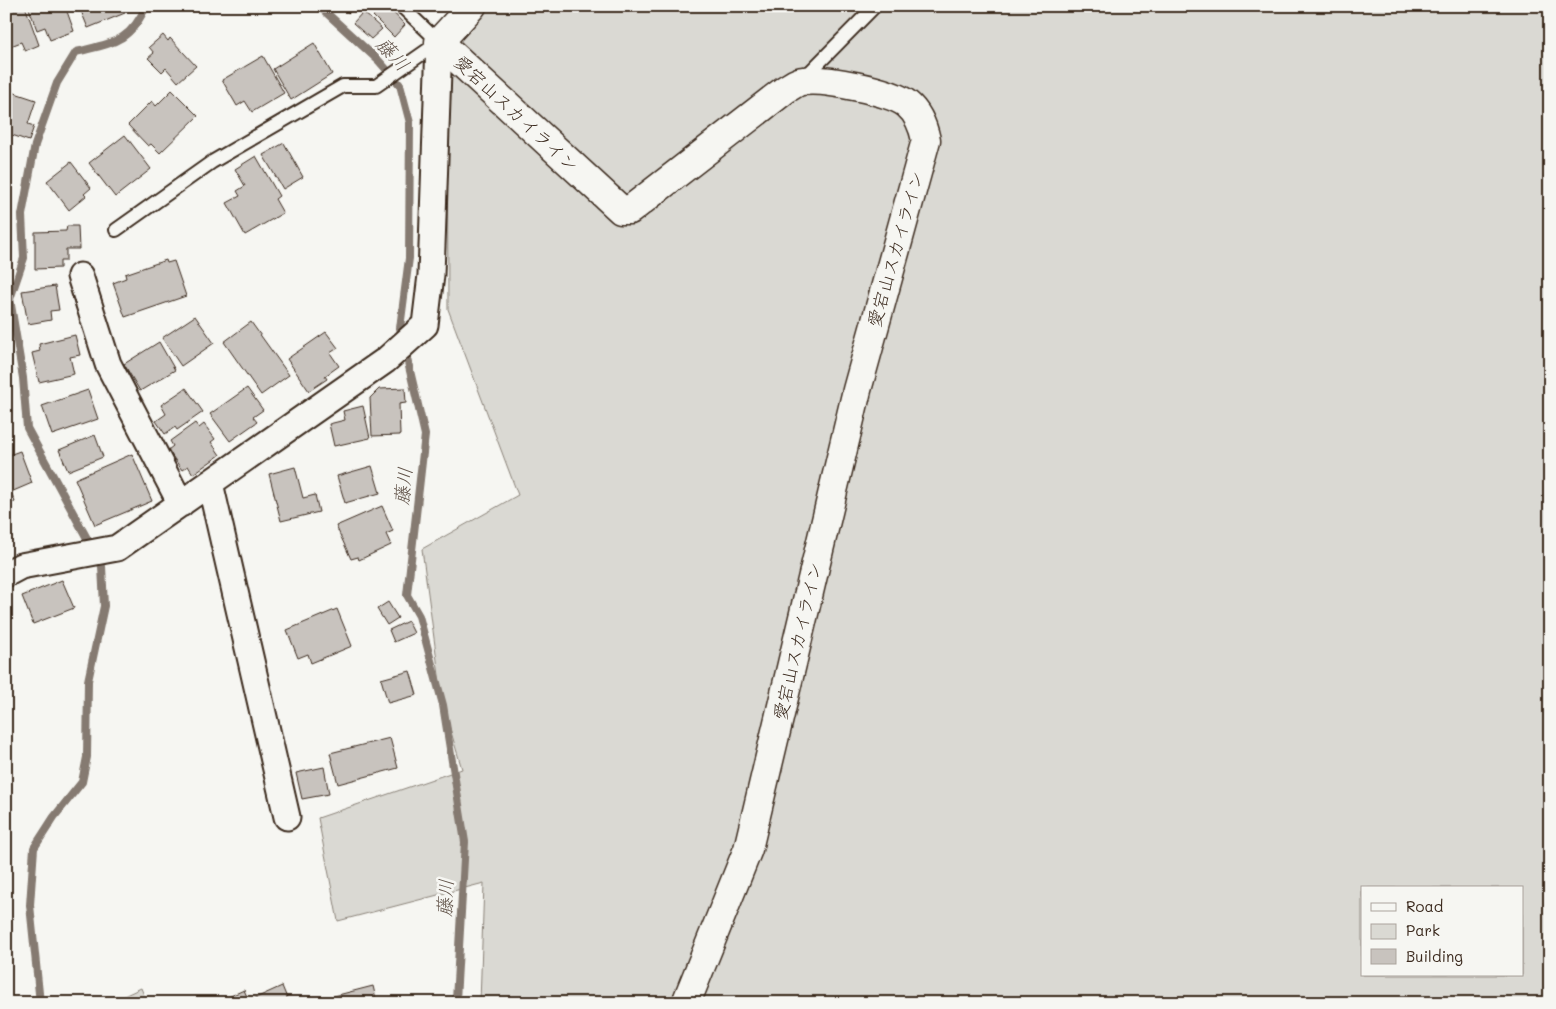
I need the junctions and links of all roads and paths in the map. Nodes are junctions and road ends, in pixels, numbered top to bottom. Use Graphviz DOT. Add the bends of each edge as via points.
graph roads {
  1 [pos="402,6"];
  2 [pos="472,6"];
  3 [pos="876,6"];
  4 [pos="439,42"];
  5 [pos="801,81"];
  6 [pos="116,230"];
  7 [pos="80,276"];
  8 [pos="210,483"];
  9 [pos="181,504"];
  10 [pos="6,574"];
  11 [pos="287,817"];
  12 [pos="686,1003"];
  1 -- 4 [label="lane"];
  2 -- 4 [label="main road, 愛宕山スカイライン"];
  3 -- 5 [label="lane"];
  4 -- 5 [label="main road, 愛宕山スカイライン" via="621,210 630,210 786,89"];
  4 -- 6 [label="lane" via="376,86 343,86 212,162"];
  4 -- 8 [label="street" via="431,275 425,325 390,356"];
  5 -- 12 [label="main road, 愛宕山スカイライン" via="822,80 890,95 918,116 926,140 857,390 748,849"];
  7 -- 9 [label="street" via="108,364"];
  8 -- 9 [label="street"];
  8 -- 11 [label="street"];
  9 -- 10 [label="street" via="117,548 21,566"];
}
